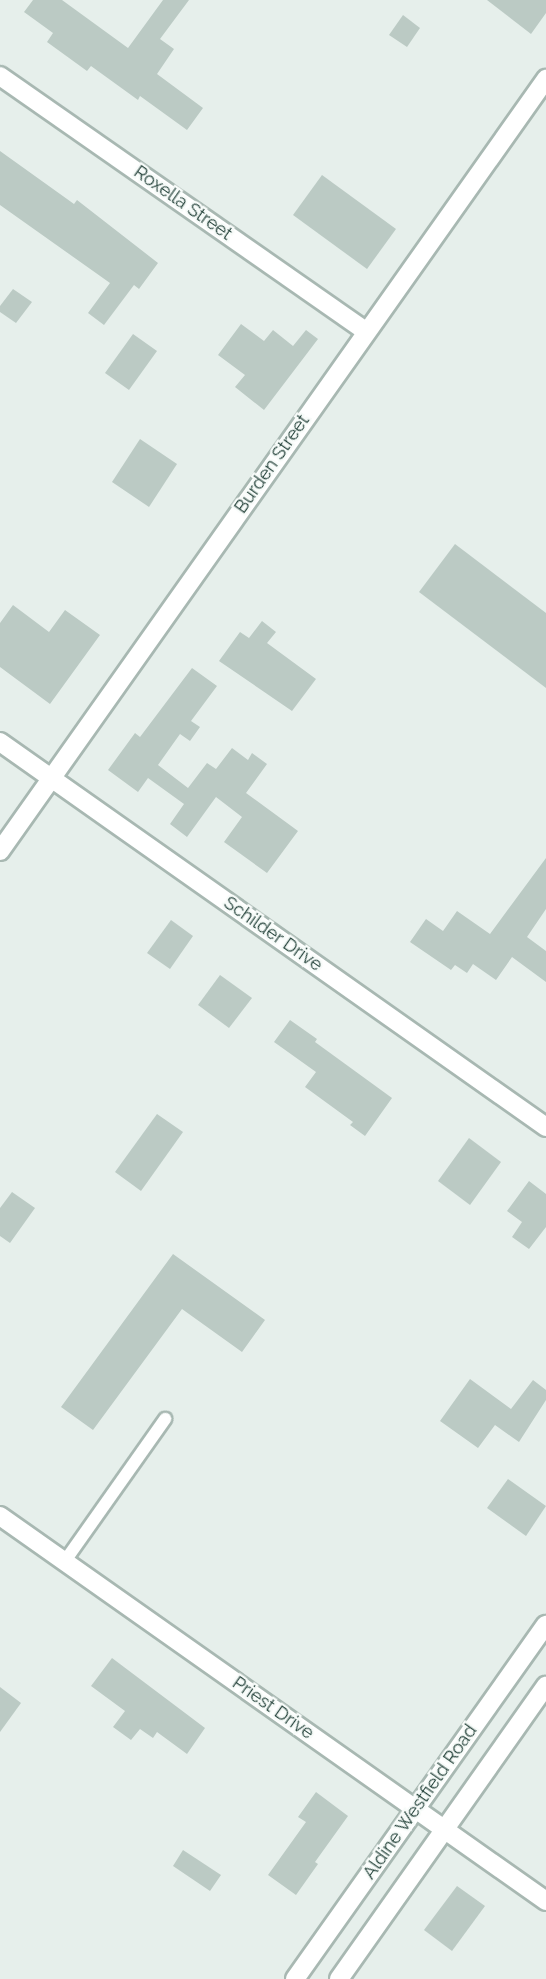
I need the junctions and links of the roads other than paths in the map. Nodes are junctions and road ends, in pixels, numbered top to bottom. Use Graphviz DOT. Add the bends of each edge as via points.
graph roads {
  1 [pos="0,76"];
  2 [pos="546,79"];
  3 [pos="366,331"];
  4 [pos="0,742"];
  5 [pos="52,778"];
  6 [pos="0,851"];
  7 [pos="546,1127"];
  8 [pos="165,1419"];
  9 [pos="0,1515"];
  10 [pos="65,1562"];
  11 [pos="546,1625"];
  12 [pos="546,1686"];
  13 [pos="416,1808"];
  14 [pos="444,1829"];
  15 [pos="546,1901"];
  16 [pos="296,1979"];
  17 [pos="339,1979"];
  1 -- 3 [label="street, Roxella Street"];
  2 -- 3 [label="street, Burden Street"];
  3 -- 5 [label="street, Burden Street"];
  4 -- 5 [label="street, Schilder Drive"];
  5 -- 6 [label="street, Burden Street"];
  5 -- 7 [label="street, Schilder Drive"];
  8 -- 10 [label="lane"];
  9 -- 10 [label="street, Priest Drive"];
  10 -- 13 [label="street, Priest Drive"];
  11 -- 13 [label="street, Aldine Westfield Road"];
  12 -- 14 [label="street, Aldine Westfield Road"];
  13 -- 14 [label="street, Priest Drive"];
  13 -- 16 [label="street, Aldine Westfield Road"];
  14 -- 15 [label="street, Priest Drive"];
  14 -- 17 [label="street, Aldine Westfield Road"];
}
